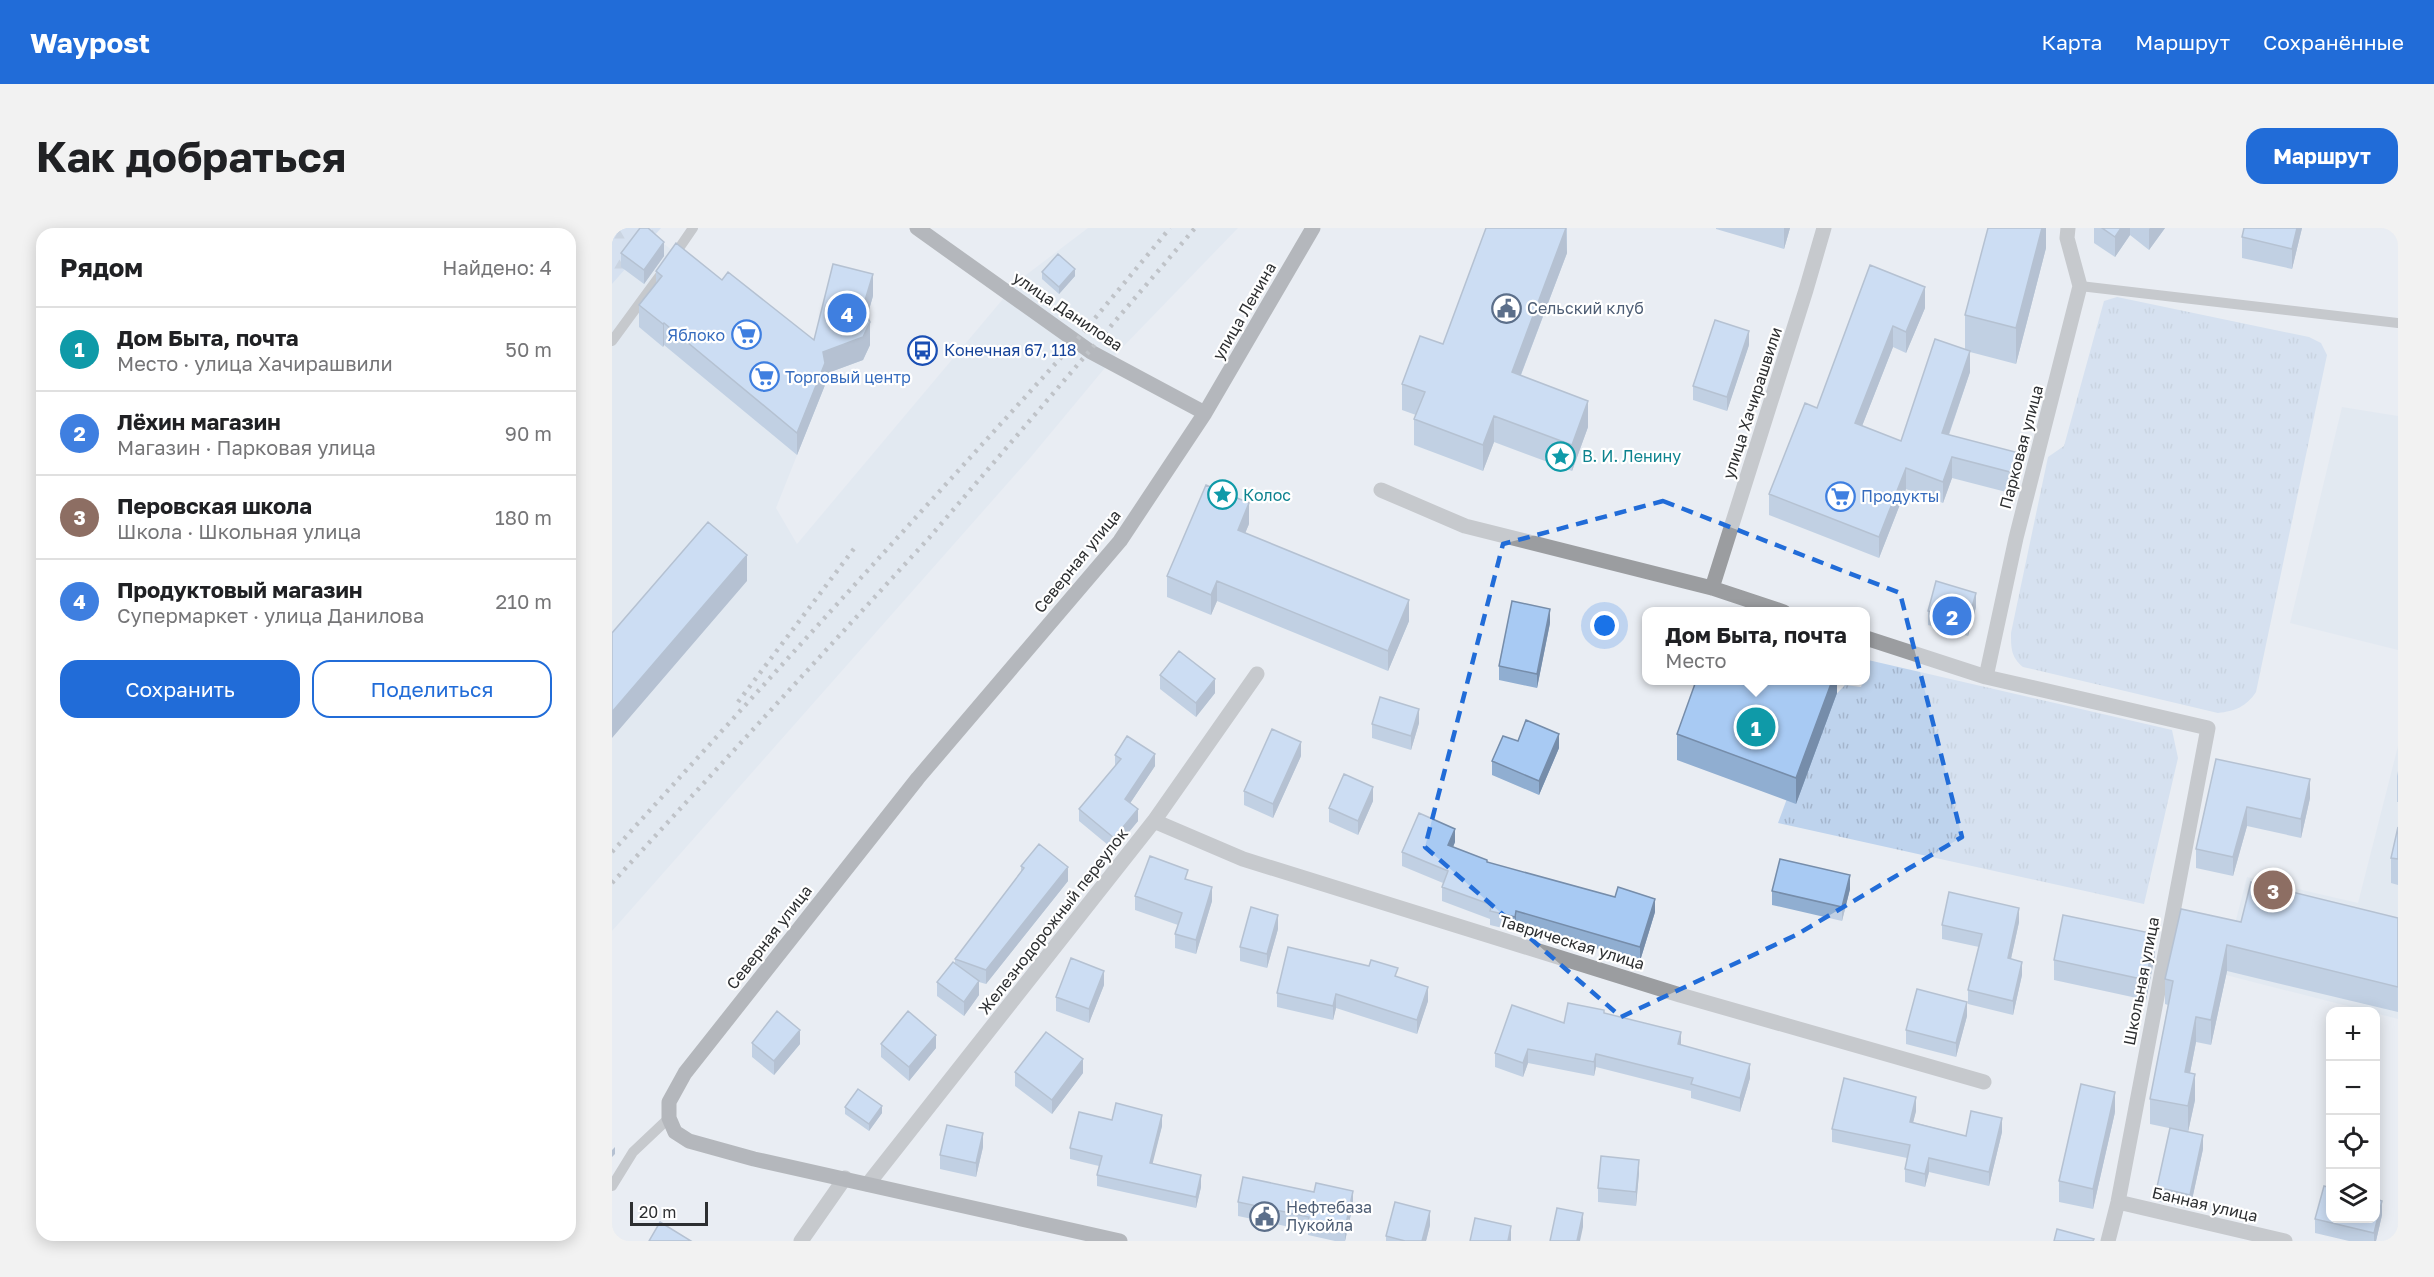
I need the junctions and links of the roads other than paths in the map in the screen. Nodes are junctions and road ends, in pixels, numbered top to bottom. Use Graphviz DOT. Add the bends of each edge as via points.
graph roads {
  1 [pos="693,228"];
  2 [pos="916,228"];
  3 [pos="1313,228"];
  4 [pos="1824,228"];
  5 [pos="2068,228"];
  6 [pos="2080,286"];
  7 [pos="2398,323"];
  8 [pos="612,341"];
  9 [pos="1205,413"];
  10 [pos="1381,490"];
  11 [pos="1712,588"];
  12 [pos="1769,607"];
  13 [pos="1870,639"];
  14 [pos="1257,674"];
  15 [pos="1986,677"];
  16 [pos="1154,821"];
  17 [pos="1984,1082"];
  18 [pos="669,1118"];
  19 [pos="845,1178"];
  20 [pos="868,1184"];
  21 [pos="612,1186"];
  22 [pos="2118,1202"];
  23 [pos="801,1241"];
  24 [pos="1120,1241"];
  25 [pos="2108,1241"];
  26 [pos="2285,1241"];
  1 -- 8 [label="lane"];
  2 -- 9 [label="street, улица Данилова" via="1091,352"];
  3 -- 9 [label="street, улица Ленина"];
  4 -- 11 [label="street, улица Хачирашвили"];
  5 -- 6 [label="street, Парковая улица" via="2067,238"];
  6 -- 7 [label="lane"];
  6 -- 15 [label="street, Парковая улица" via="2016,538"];
  9 -- 18 [label="street, Северная улица" via="1120,541 918,778 685,1073 669,1102"];
  10 -- 11 [label="street" via="1466,526"];
  11 -- 12 [label="street"];
  13 -- 15 [label="street"];
  14 -- 16 [label="street, Железнодорожный переулок"];
  15 -- 22 [label="street, Школьная улица" via="2208,728"];
  16 -- 17 [label="street, Таврическая улица" via="1243,859 1680,995"];
  16 -- 20 [label="street, Железнодорожный переулок"];
  18 -- 19 [label="street" via="675,1132 689,1141"];
  18 -- 21 [label="lane" via="633,1152"];
  19 -- 20 [label="street"];
  19 -- 23 [label="street"];
  20 -- 24 [label="street"];
  22 -- 25 [label="street, Школьная улица"];
  22 -- 26 [label="street, Банная улица"];
}
